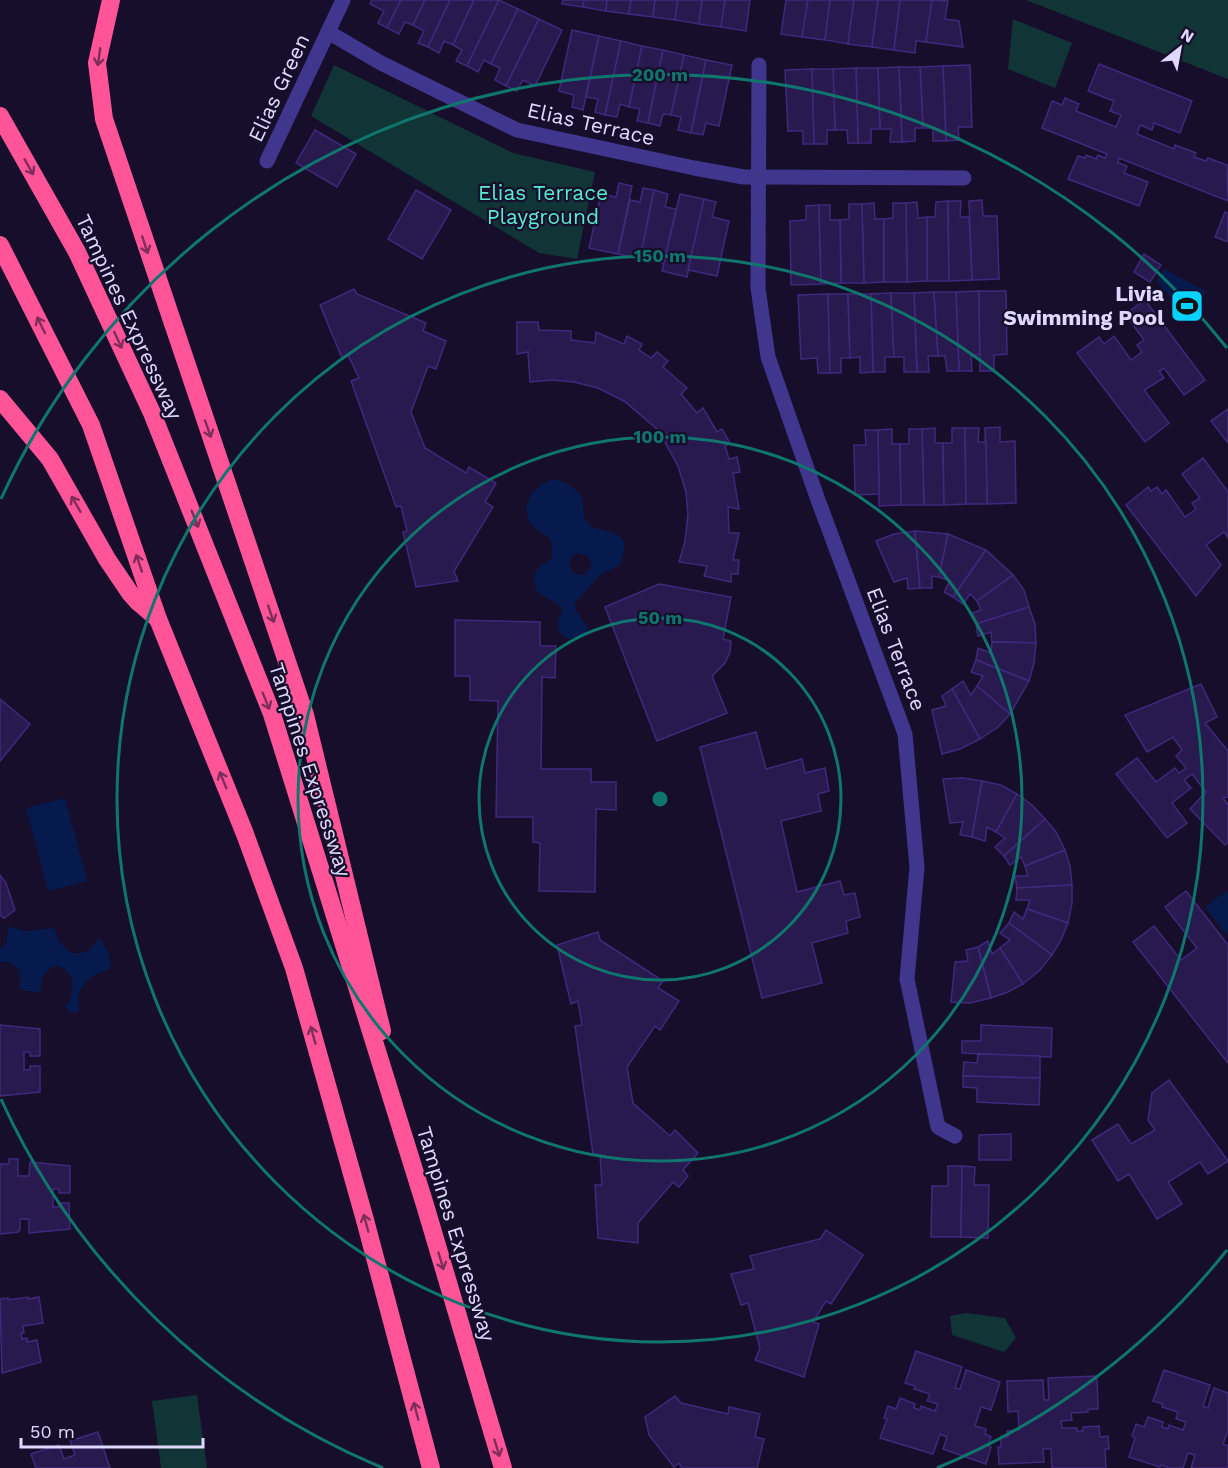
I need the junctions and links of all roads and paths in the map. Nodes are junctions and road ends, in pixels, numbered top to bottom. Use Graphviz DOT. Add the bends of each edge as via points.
graph roads {
  1 [pos="111,0"];
  2 [pos="344,0"];
  3 [pos="328,32"];
  4 [pos="759,65"];
  5 [pos="0,116"];
  6 [pos="267,161"];
  7 [pos="757,177"];
  8 [pos="964,178"];
  9 [pos="0,245"];
  10 [pos="0,399"];
  11 [pos="158,619"];
  12 [pos="954,1136"];
  13 [pos="425,1205"];
  14 [pos="431,1468"];
  15 [pos="503,1468"];
  1 -- 13 [label="highway, one-way" via="97,63 104,119 305,715"];
  2 -- 3 [label="street, Elias Green"];
  3 -- 6 [label="street, Elias Green"];
  3 -- 7 [label="street, Elias Terrace" via="381,63 517,129 694,168"];
  4 -- 7 [label="street, Elias Terrace"];
  5 -- 13 [label="highway, Tampines Expressway, one-way" via="77,252 152,413 272,714"];
  7 -- 8 [label="street, Elias Terrace"];
  7 -- 12 [label="street, Elias Terrace" via="758,288 768,357 905,734 917,867 907,979 938,1126"];
  11 -- 9 [label="highway, one-way" via="91,425"];
  11 -- 10 [label="highway, one-way" via="130,593 50,459"];
  14 -- 11 [label="highway, one-way" via="294,968"];
  13 -- 15 [label="highway, Tampines Expressway, one-way"];
}
